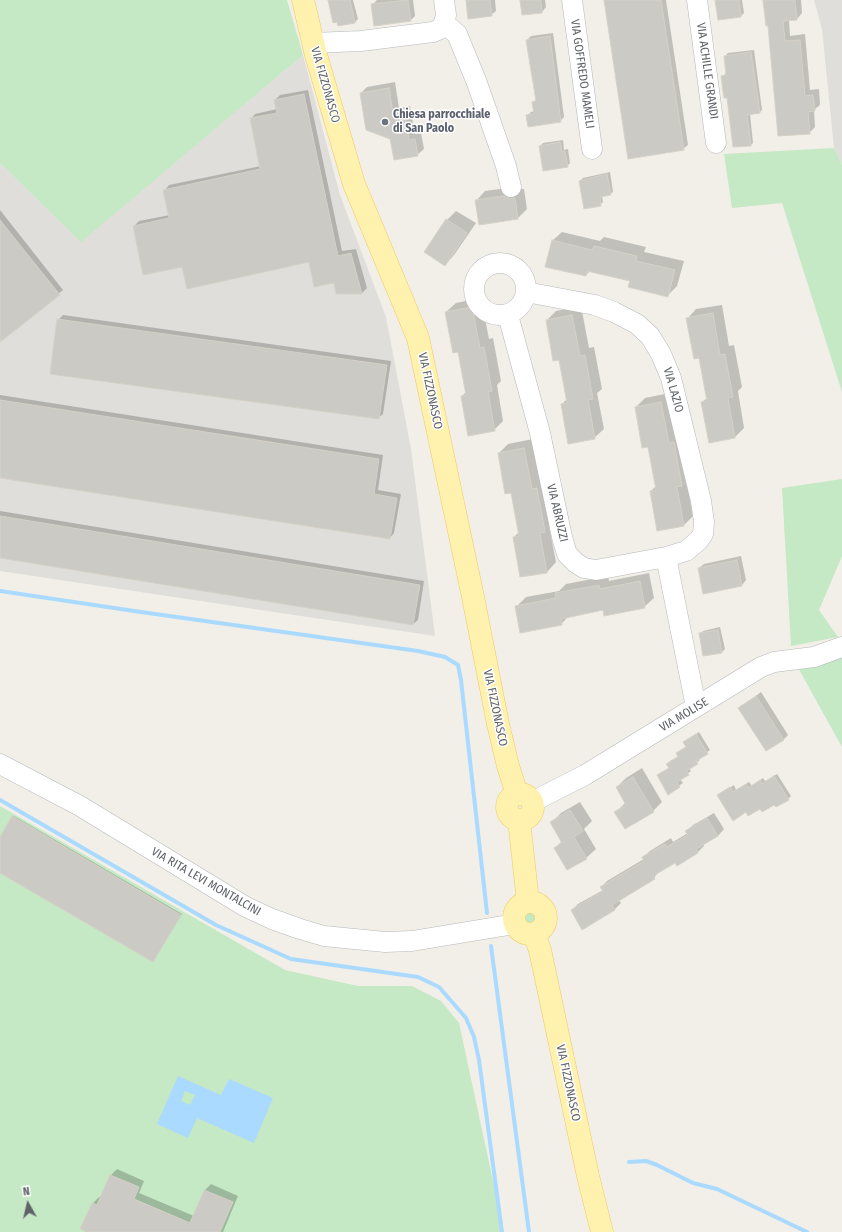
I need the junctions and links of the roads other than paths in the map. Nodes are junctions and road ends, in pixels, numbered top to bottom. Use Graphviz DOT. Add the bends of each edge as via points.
graph roads {
  1 [pos="303,0"];
  2 [pos="444,0"];
  3 [pos="572,0"];
  4 [pos="697,0"];
  5 [pos="444,23"];
  6 [pos="313,43"];
  7 [pos="716,143"];
  8 [pos="592,149"];
  9 [pos="511,187"];
  10 [pos="526,292"];
  11 [pos="508,315"];
  12 [pos="666,557"];
  13 [pos="842,647"];
  14 [pos="696,707"];
  15 [pos="0,764"];
  16 [pos="525,798"];
  17 [pos="528,902"];
  18 [pos="508,925"];
  19 [pos="534,934"];
  20 [pos="602,1232"];
  1 -- 6 [label="main road, VIA FIZZONASCO"];
  2 -- 5 [label="street"];
  3 -- 8 [label="street, VIA GOFFREDO MAMELI"];
  4 -- 7 [label="street, VIA ACHILLE GRANDI"];
  5 -- 6 [label="street" via="440,29 433,32 362,41"];
  5 -- 9 [label="street" via="458,34 506,166"];
  6 -- 16 [label="main road, VIA FIZZONASCO" via="354,184 418,338 498,724 508,766"];
  10 -- 11 [label="street" via="520,306"];
  10 -- 11 [label="street" via="525,281 520,272 512,266 492,264 476,277 473,287 480,306 488,313"];
  10 -- 12 [label="street, VIA LAZIO" via="595,304 614,312 637,324 650,336 662,354 671,378 704,522 703,534 698,541 686,551"];
  11 -- 12 [label="street, VIA ABRUZZI" via="540,433 567,554 584,568 596,570"];
  12 -- 14 [label="street"];
  13 -- 14 [label="street, VIA MOLISE" via="814,657 774,662 761,667"];
  14 -- 16 [label="street, VIA MOLISE" via="585,774"];
  15 -- 18 [label="street, VIA RITA LEVI MONTALCINI" via="80,806 246,907 300,929 324,936 385,942 412,941"];
  16 -- 17 [label="main road" via="510,798 506,806 508,814 519,820"];
  17 -- 18 [label="main road" via="516,910"];
  17 -- 19 [label="main road" via="534,902 543,908 546,918 543,928"];
  18 -- 19 [label="main road"];
  19 -- 20 [label="main road, VIA FIZZONASCO" via="540,950"];
}
